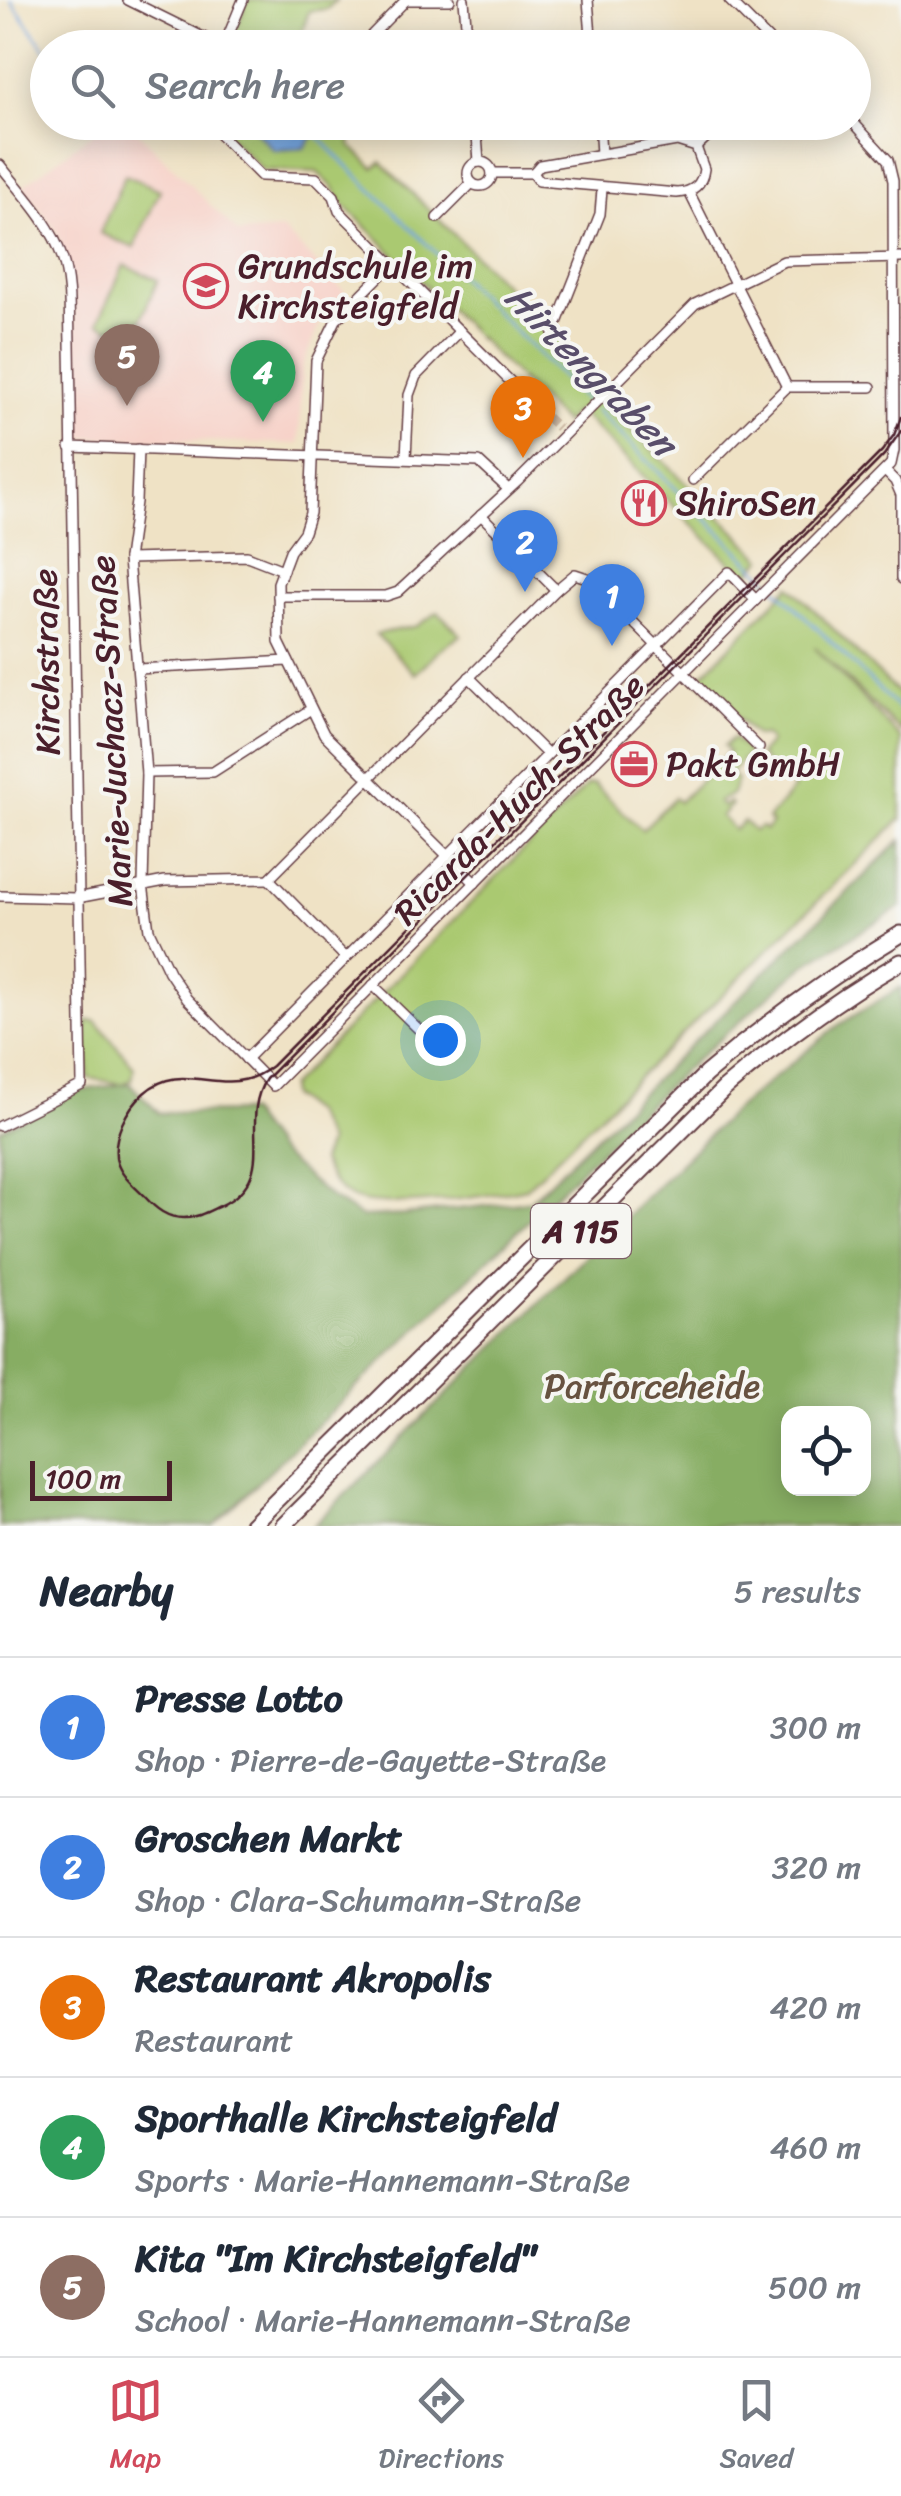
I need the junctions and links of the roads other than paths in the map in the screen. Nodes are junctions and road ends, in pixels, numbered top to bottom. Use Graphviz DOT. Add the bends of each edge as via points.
graph roads {
  1 [pos="128,0"];
  2 [pos="244,0"];
  3 [pos="406,0"];
  4 [pos="450,0"];
  5 [pos="464,0"];
  6 [pos="588,0"];
  7 [pos="729,0"];
  8 [pos="189,30"];
  9 [pos="230,30"];
  10 [pos="377,30"];
  11 [pos="466,30"];
  12 [pos="590,30"];
  13 [pos="759,30"];
  14 [pos="228,140"];
  15 [pos="477,140"];
  16 [pos="600,140"];
  17 [pos="705,140"];
  18 [pos="871,140"];
  19 [pos="696,148"];
  20 [pos="601,154"];
  21 [pos="479,162"];
  22 [pos="0,166"];
  23 [pos="492,173"];
  24 [pos="533,173"];
  25 [pos="472,183"];
  26 [pos="602,189"];
  27 [pos="689,192"];
  28 [pos="437,218"];
  29 [pos="897,258"];
  30 [pos="392,264"];
  31 [pos="735,284"];
  32 [pos="460,332"];
  33 [pos="553,332"];
  34 [pos="787,387"];
  35 [pos="871,387"];
  36 [pos="537,408"];
  37 [pos="70,448"];
  38 [pos="138,449"];
  39 [pos="312,456"];
  40 [pos="406,458"];
  41 [pos="885,471"];
  42 [pos="693,480"];
  43 [pos="508,489"];
  44 [pos="482,515"];
  45 [pos="901,520"];
  46 [pos="128,558"];
  47 [pos="283,570"];
  48 [pos="901,580"];
  49 [pos="556,590"];
  50 [pos="278,596"];
  51 [pos="760,596"];
  52 [pos="657,644"];
  53 [pos="288,662"];
  54 [pos="138,669"];
  55 [pos="684,672"];
  56 [pos="469,677"];
  57 [pos="311,710"];
  58 [pos="759,748"];
  59 [pos="548,754"];
  60 [pos="146,773"];
  61 [pos="370,778"];
  62 [pos="448,856"];
  63 [pos="269,880"];
  64 [pos="475,883"];
  65 [pos="143,884"];
  66 [pos="0,896"];
  67 [pos="77,898"];
  68 [pos="901,934"];
  69 [pos="346,958"];
  70 [pos="901,962"];
  71 [pos="373,985"];
  72 [pos="436,1046"];
  73 [pos="246,1059"];
  74 [pos="273,1086"];
  75 [pos="0,1126"];
  76 [pos="251,1526"];
  77 [pos="284,1526"];
  1 -- 8 [label="street"];
  2 -- 9 [label="street"];
  3 -- 4 [label="street"];
  3 -- 10 [label="street"];
  5 -- 11 [label="street"];
  6 -- 12 [label="street"];
  7 -- 13 [label="street"];
  14 -- 30 [label="street" via="262,176 316,178"];
  15 -- 21 [label="street"];
  16 -- 20 [label="street"];
  17 -- 19 [label="street"];
  18 -- 29 [label="street" via="892,170"];
  19 -- 20 [label="street" via="677,142"];
  19 -- 27 [label="street" via="704,169"];
  20 -- 24 [label="street" via="540,165"];
  21 -- 23 [label="street"];
  21 -- 25 [label="street" via="468,171"];
  22 -- 37 [label="street, Kirchstraße" via="52,234 62,258"];
  23 -- 24 [label="street"];
  23 -- 25 [label="street" via="485,185"];
  24 -- 26 [label="street" via="539,181"];
  25 -- 28 [label="street"];
  26 -- 27 [label="street"];
  26 -- 33 [label="street" via="600,214"];
  27 -- 31 [label="street"];
  29 -- 31 [label="street" via="784,261"];
  29 -- 41 [label="street" via="894,454"];
  30 -- 32 [label="street"];
  30 -- 39 [label="street" via="336,320 316,361"];
  31 -- 34 [label="street"];
  31 -- 43 [label="street" via="689,308"];
  32 -- 36 [label="street"];
  32 -- 40 [label="street" via="416,376"];
  34 -- 35 [label="street"];
  34 -- 42 [label="street"];
  37 -- 38 [label="street"];
  37 -- 67 [label="street, Kirchstraße"];
  38 -- 39 [label="street"];
  38 -- 46 [label="street, Marie-Juchacz-Straße"];
  39 -- 40 [label="street"];
  39 -- 47 [label="street" via="308,523"];
  40 -- 43 [label="street" via="479,462"];
  41 -- 45 [label="street" via="900,490"];
  41 -- 51 [label="street, Ricarda-Huch-Straße"];
  43 -- 44 [label="street"];
  44 -- 49 [label="street"];
  44 -- 50 [label="street" via="398,592"];
  45 -- 48 [label="street"];
  46 -- 47 [label="street" via="247,556"];
  46 -- 54 [label="street, Marie-Juchacz-Straße"];
  47 -- 50 [label="street"];
  49 -- 52 [label="street" via="583,574"];
  49 -- 56 [label="street"];
  50 -- 53 [label="street" via="277,634"];
  51 -- 52 [label="street" via="729,572"];
  51 -- 55 [label="street, Ricarda-Huch-Straße"];
  52 -- 55 [label="street"];
  52 -- 59 [label="street"];
  53 -- 54 [label="street"];
  53 -- 57 [label="street"];
  54 -- 60 [label="street, Marie-Juchacz-Straße"];
  55 -- 58 [label="street"];
  55 -- 64 [label="street, Ricarda-Huch-Straße"];
  56 -- 59 [label="street"];
  56 -- 61 [label="street"];
  57 -- 60 [label="street" via="213,772"];
  57 -- 61 [label="street" via="324,734"];
  59 -- 62 [label="street"];
  60 -- 65 [label="street, Marie-Juchacz-Straße"];
  61 -- 62 [label="street"];
  61 -- 63 [label="street"];
  62 -- 64 [label="street"];
  62 -- 69 [label="street"];
  63 -- 65 [label="street"];
  63 -- 69 [label="street"];
  64 -- 71 [label="street, Ricarda-Huch-Straße"];
  65 -- 67 [label="street"];
  65 -- 73 [label="street, Marie-Juchacz-Straße" via="150,930 169,972"];
  66 -- 67 [label="street"];
  67 -- 75 [label="street, Kirchstraße" via="82,1085"];
  68 -- 76 [label="highway, A 115" via="826,979 706,1074"];
  69 -- 73 [label="street"];
  70 -- 77 [label="highway, A 115" via="784,1038 724,1089"];
  71 -- 72 [label="street"];
  71 -- 74 [label="street, Ricarda-Huch-Straße"];
  73 -- 74 [label="street, Marie-Juchacz-Straße"];
}
